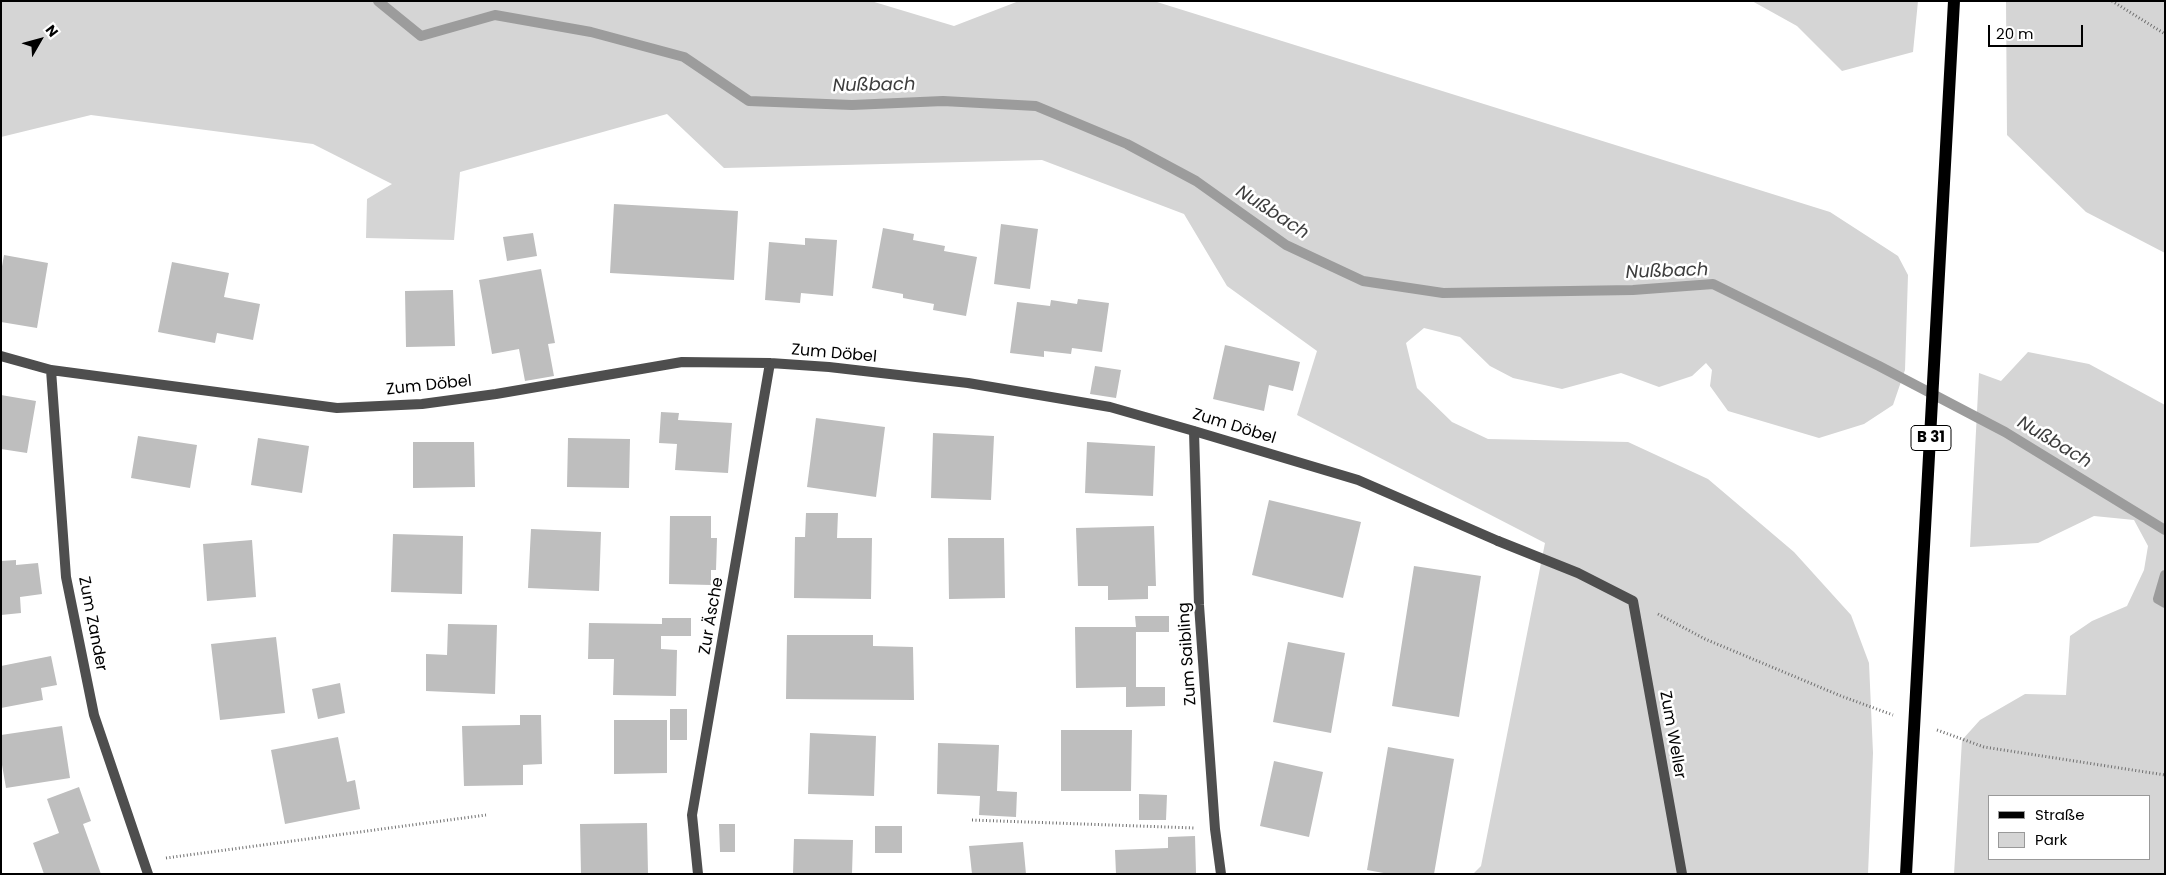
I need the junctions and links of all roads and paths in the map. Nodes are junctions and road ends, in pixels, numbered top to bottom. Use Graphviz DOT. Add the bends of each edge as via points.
graph roads {
  1 [pos="1954,1"];
  2 [pos="2112,1"];
  3 [pos="2165,34"];
  4 [pos="1,356"];
  5 [pos="770,363"];
  6 [pos="51,370"];
  7 [pos="1194,431"];
  8 [pos="1633,601"];
  9 [pos="486,816"];
  10 [pos="972,820"];
  11 [pos="1215,829"];
  12 [pos="143,861"];
  13 [pos="148,874"];
  14 [pos="698,874"];
  15 [pos="1221,874"];
  16 [pos="1682,874"];
  17 [pos="1906,874"];
  1 -- 17 [label="main road, B 31"];
  2 -- 3 [label="path"];
  4 -- 6 [label="street, Zum Döbel"];
  5 -- 6 [label="street, Zum Döbel" via="682,362 505,393 422,404 337,408"];
  5 -- 7 [label="street, Zum Döbel" via="968,382 1110,407"];
  5 -- 14 [label="street, Zur Äsche" via="692,815"];
  6 -- 12 [label="street, Zum Zander" via="66,577 94,715"];
  7 -- 8 [label="street, Zum Döbel" via="1358,480 1498,542 1578,573"];
  7 -- 11 [label="street, Zum Saibling" via="1199,605"];
  8 -- 16 [label="street, Zum Weller"];
  9 -- 12 [label="path"];
  10 -- 11 [label="path"];
  11 -- 15 [label="street, Zum Saibling"];
  12 -- 13 [label="street, Zum Zander"];
}
